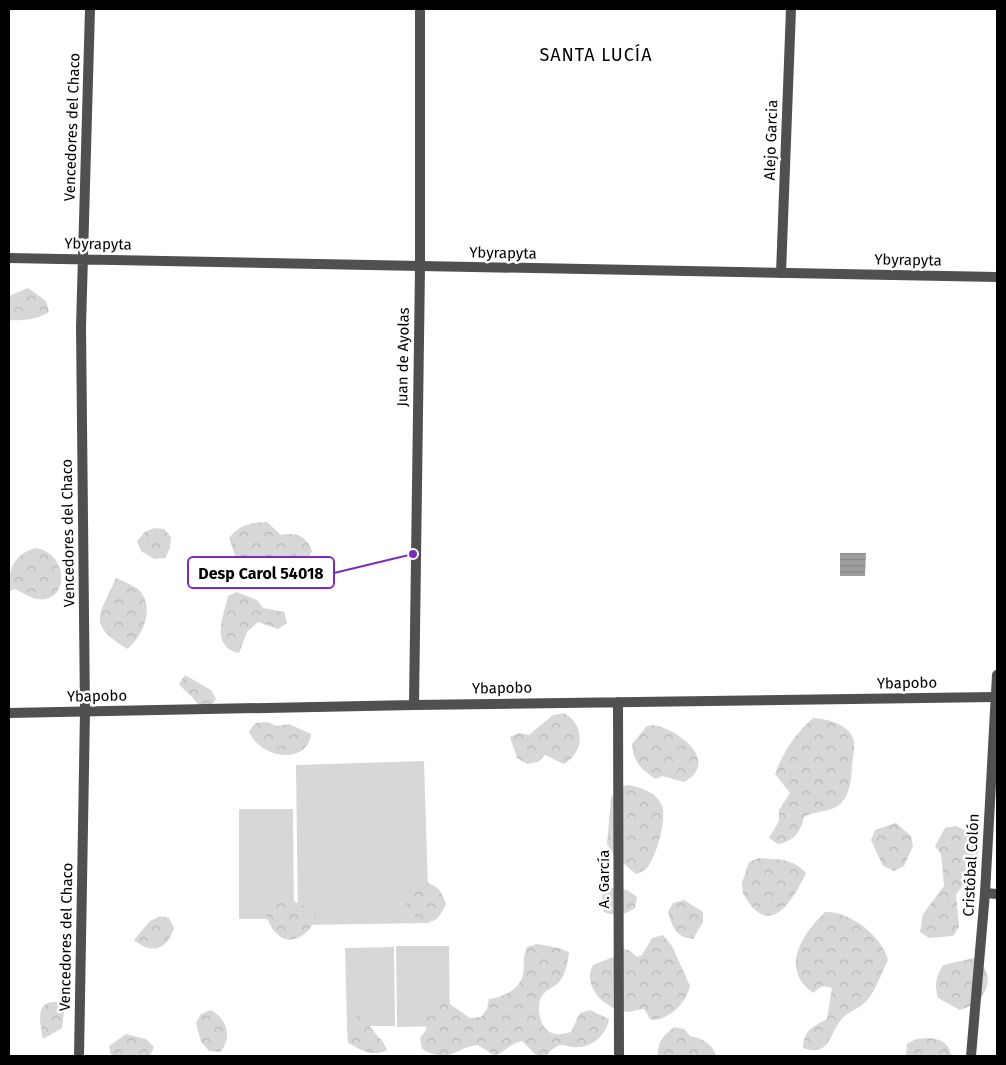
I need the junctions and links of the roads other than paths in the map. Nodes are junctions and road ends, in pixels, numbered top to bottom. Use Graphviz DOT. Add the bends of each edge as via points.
graph roads {
  1 [pos="90,9"];
  2 [pos="420,9"];
  3 [pos="791,9"];
  4 [pos="9,258"];
  5 [pos="83,259"];
  6 [pos="420,267"];
  7 [pos="781,273"];
  8 [pos="997,277"];
  9 [pos="997,675"];
  10 [pos="995,697"];
  11 [pos="618,702"];
  12 [pos="414,705"];
  13 [pos="85,711"];
  14 [pos="9,713"];
  15 [pos="985,893"];
  16 [pos="997,894"];
  17 [pos="79,1056"];
  18 [pos="619,1056"];
  19 [pos="971,1056"];
  1 -- 5 [label="street, Vencedores del Chaco"];
  2 -- 6 [label="street, Juan de Ayolas"];
  3 -- 7 [label="street, Alejo Garcia"];
  4 -- 5 [label="street, Ybyrapyta"];
  5 -- 6 [label="street, Ybyrapyta"];
  5 -- 13 [label="street, Vencedores del Chaco"];
  6 -- 7 [label="street, Ybyrapyta"];
  6 -- 12 [label="street, Juan de Ayolas"];
  7 -- 8 [label="street, Ybyrapyta"];
  9 -- 10 [label="street, Cristóbal Colón"];
  10 -- 11 [label="street, Ybapobo"];
  10 -- 15 [label="street, Cristóbal Colón"];
  11 -- 12 [label="street, Ybapobo"];
  11 -- 18 [label="street, A. García"];
  12 -- 13 [label="street, Ybapobo"];
  13 -- 14 [label="street, Ybapobo"];
  13 -- 17 [label="street, Vencedores del Chaco"];
  15 -- 16 [label="street"];
  15 -- 19 [label="street, Cristóbal Colón"];
}
